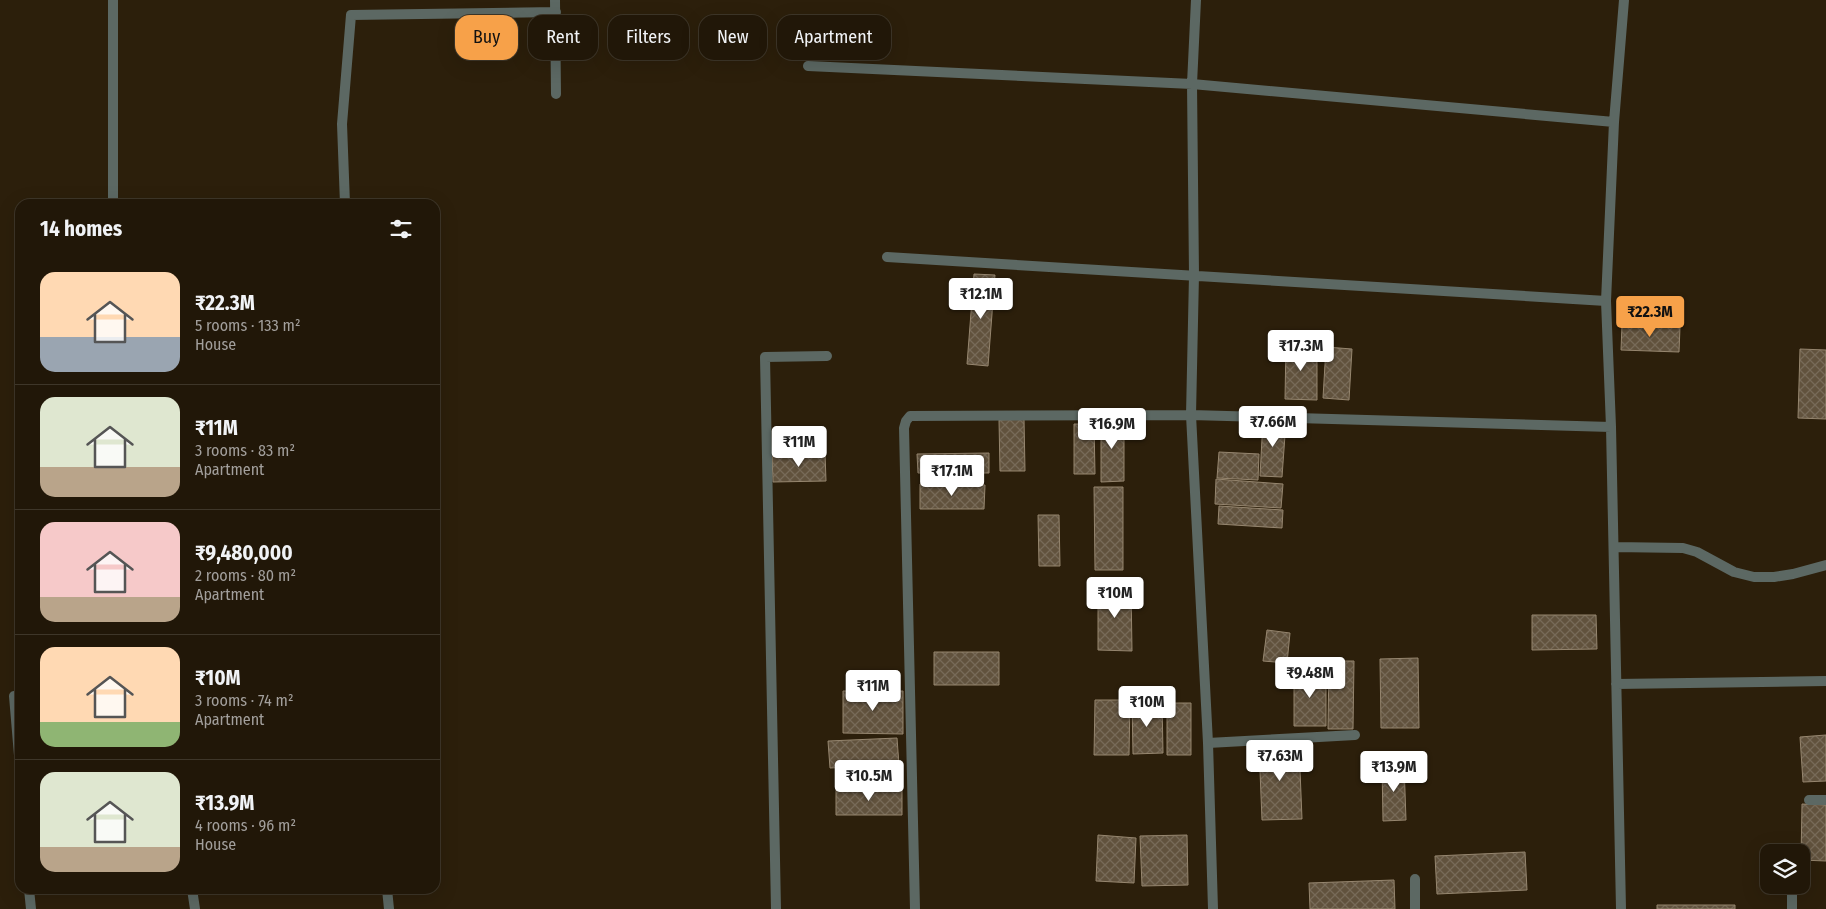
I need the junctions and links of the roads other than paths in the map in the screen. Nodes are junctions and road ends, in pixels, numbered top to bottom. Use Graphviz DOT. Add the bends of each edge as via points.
graph roads {
  1 [pos="113,0"];
  2 [pos="555,0"];
  3 [pos="1196,0"];
  4 [pos="1624,0"];
  5 [pos="556,12"];
  6 [pos="808,66"];
  7 [pos="1192,84"];
  8 [pos="556,94"];
  9 [pos="1614,122"];
  10 [pos="113,199"];
  11 [pos="345,199"];
  12 [pos="887,257"];
  13 [pos="1194,275"];
  14 [pos="1606,301"];
  15 [pos="827,356"];
  16 [pos="1191,415"];
  17 [pos="1611,426"];
  18 [pos="1614,547"];
  19 [pos="1826,565"];
  20 [pos="1826,682"];
  21 [pos="1616,684"];
  22 [pos="14,696"];
  23 [pos="15,708"];
  24 [pos="1355,735"];
  25 [pos="1208,743"];
  26 [pos="1809,800"];
  27 [pos="1826,800"];
  28 [pos="1415,879"];
  29 [pos="30,894"];
  30 [pos="192,894"];
  31 [pos="388,894"];
  32 [pos="1792,894"];
  33 [pos="31,909"];
  34 [pos="194,909"];
  35 [pos="389,909"];
  36 [pos="776,909"];
  37 [pos="915,909"];
  38 [pos="1213,909"];
  39 [pos="1415,909"];
  40 [pos="1621,909"];
  41 [pos="1792,909"];
  1 -- 10 [label="street"];
  2 -- 5 [label="street"];
  3 -- 7 [label="street"];
  4 -- 9 [label="street"];
  5 -- 8 [label="street"];
  5 -- 11 [label="street" via="351,15 342,124"];
  6 -- 7 [label="street"];
  7 -- 9 [label="street"];
  7 -- 13 [label="street"];
  9 -- 14 [label="street"];
  12 -- 13 [label="street"];
  13 -- 14 [label="street"];
  13 -- 16 [label="street"];
  14 -- 17 [label="street"];
  15 -- 36 [label="street" via="765,357"];
  16 -- 17 [label="street"];
  16 -- 25 [label="street"];
  16 -- 37 [label="street" via="918,415 910,416 906,421"];
  17 -- 18 [label="street"];
  18 -- 19 [label="street" via="1683,548 1734,572 1754,577 1793,574"];
  18 -- 21 [label="street"];
  20 -- 21 [label="street"];
  21 -- 40 [label="street"];
  22 -- 23 [label="street"];
  24 -- 25 [label="street"];
  25 -- 38 [label="street"];
  26 -- 27 [label="street"];
  28 -- 39 [label="street"];
  29 -- 33 [label="street"];
  30 -- 34 [label="street"];
  31 -- 35 [label="street"];
  32 -- 41 [label="street"];
}
